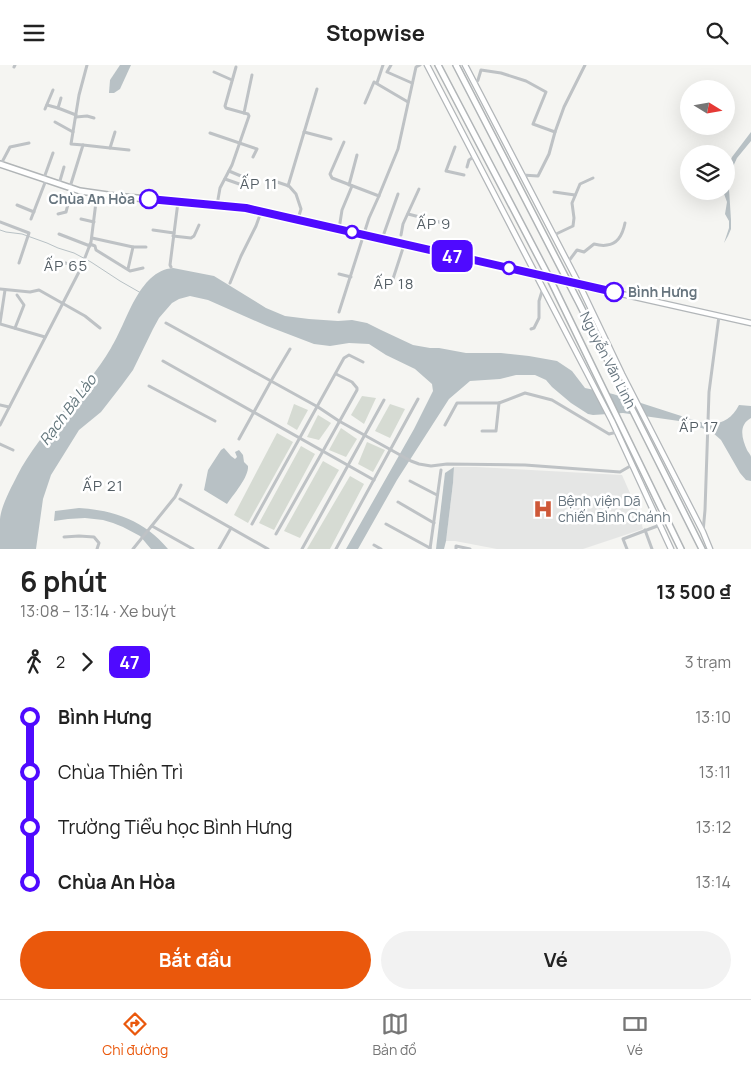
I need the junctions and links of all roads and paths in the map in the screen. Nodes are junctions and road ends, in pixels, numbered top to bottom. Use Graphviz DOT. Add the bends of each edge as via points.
graph roads {
  1 [pos="86,65"];
  2 [pos="383,65"];
  3 [pos="391,65"];
  4 [pos="420,65"];
  5 [pos="427,65"];
  6 [pos="438,65"];
  7 [pos="456,65"];
  8 [pos="465,65"];
  9 [pos="585,65"];
  10 [pos="236,67"];
  11 [pos="214,72"];
  12 [pos="252,75"];
  13 [pos="232,79"];
  14 [pos="376,83"];
  15 [pos="412,83"];
  16 [pos="475,84"];
  17 [pos="317,89"];
  18 [pos="53,90"];
  19 [pos="61,98"];
  20 [pos="408,102"];
  21 [pos="365,103"];
  22 [pos="47,105"];
  23 [pos="58,108"];
  24 [pos="45,109"];
  25 [pos="244,113"];
  26 [pos="76,116"];
  27 [pos="94,118"];
  28 [pos="55,122"];
  29 [pos="73,132"];
  30 [pos="114,132"];
  31 [pos="304,132"];
  32 [pos="555,132"];
  33 [pos="210,133"];
  34 [pos="331,139"];
  35 [pos="344,142"];
  36 [pos="29,143"];
  37 [pos="240,143"];
  38 [pos="83,145"];
  39 [pos="455,147"];
  40 [pos="110,148"];
  41 [pos="129,150"];
  42 [pos="53,153"];
  43 [pos="357,155"];
  44 [pos="475,156"];
  45 [pos="253,157"];
  46 [pos="0,164"];
  47 [pos="64,167"];
  48 [pos="467,167"];
  49 [pos="229,171"];
  50 [pos="464,175"];
  51 [pos="522,175"];
  52 [pos="593,178"];
  53 [pos="45,179"];
  54 [pos="225,179"];
  55 [pos="248,179"];
  56 [pos="277,182"];
  57 [pos="59,184"];
  58 [pos="350,185"];
  59 [pos="288,186"];
  60 [pos="245,187"];
  61 [pos="71,188"];
  62 [pos="419,189"];
  63 [pos="554,192"];
  64 [pos="98,193"];
  65 [pos="398,194"];
  66 [pos="575,195"];
  67 [pos="379,196"];
  68 [pos="178,202"];
  69 [pos="17,205"];
  70 [pos="217,205"];
  71 [pos="261,211"];
  72 [pos="34,212"];
  73 [pos="58,214"];
  74 [pos="408,214"];
  75 [pos="31,219"];
  76 [pos="81,219"];
  77 [pos="298,220"];
  78 [pos="0,222"];
  79 [pos="94,222"];
  80 [pos="625,223"];
  81 [pos="199,225"];
  82 [pos="447,225"];
  83 [pos="339,229"];
  84 [pos="153,230"];
  85 [pos="59,234"];
  86 [pos="174,235"];
  87 [pos="363,235"];
  88 [pos="401,235"];
  89 [pos="553,236"];
  90 [pos="92,237"];
  91 [pos="382,239"];
  92 [pos="404,244"];
  93 [pos="90,245"];
  94 [pos="133,247"];
  95 [pos="146,247"];
  96 [pos="50,259"];
  97 [pos="568,262"];
  98 [pos="19,263"];
  99 [pos="143,267"];
  100 [pos="171,267"];
  101 [pos="81,269"];
  102 [pos="128,269"];
  103 [pos="338,274"];
  104 [pos="536,274"];
  105 [pos="351,277"];
  106 [pos="549,277"];
  107 [pos="568,282"];
  108 [pos="230,283"];
  109 [pos="579,284"];
  110 [pos="391,285"];
  111 [pos="543,288"];
  112 [pos="2,290"];
  113 [pos="17,295"];
  114 [pos="63,304"];
  115 [pos="339,312"];
  116 [pos="718,316"];
  117 [pos="166,323"];
  118 [pos="751,323"];
  119 [pos="0,324"];
  120 [pos="15,328"];
  121 [pos="100,328"];
  122 [pos="530,329"];
  123 [pos="45,337"];
  124 [pos="290,349"];
  125 [pos="163,361"];
  126 [pos="363,362"];
  127 [pos="336,374"];
  128 [pos="622,374"];
  129 [pos="616,377"];
  130 [pos="270,381"];
  131 [pos="149,386"];
  132 [pos="418,399"];
  133 [pos="384,400"];
  134 [pos="499,403"];
  135 [pos="0,405"];
  136 [pos="9,407"];
  137 [pos="318,407"];
  138 [pos="254,412"];
  139 [pos="216,421"];
  140 [pos="339,421"];
  141 [pos="0,423"];
  142 [pos="445,425"];
  143 [pos="482,431"];
  144 [pos="617,431"];
  145 [pos="364,435"];
  146 [pos="300,438"];
  147 [pos="240,439"];
  148 [pos="0,444"];
  149 [pos="391,449"];
  150 [pos="13,450"];
  151 [pos="323,451"];
  152 [pos="348,465"];
  153 [pos="633,465"];
  154 [pos="441,470"];
  155 [pos="374,480"];
  156 [pos="410,481"];
  157 [pos="181,485"];
  158 [pos="437,495"];
  159 [pos="180,499"];
  160 [pos="398,502"];
  161 [pos="434,523"];
  162 [pos="252,524"];
  163 [pos="386,524"];
  164 [pos="660,525"];
  165 [pos="152,526"];
  166 [pos="231,528"];
  167 [pos="645,530"];
  168 [pos="703,532"];
  169 [pos="276,533"];
  170 [pos="64,537"];
  171 [pos="374,545"];
  172 [pos="430,548"];
  173 [pos="456,548"];
  174 [pos="97,549"];
  175 [pos="133,549"];
  176 [pos="193,549"];
  177 [pos="219,549"];
  178 [pos="268,549"];
  179 [pos="302,549"];
  180 [pos="336,549"];
  181 [pos="381,549"];
  182 [pos="470,549"];
  183 [pos="627,549"];
  184 [pos="652,549"];
  185 [pos="671,549"];
  186 [pos="681,549"];
  187 [pos="702,549"];
  188 [pos="710,549"];
  1 -- 26 [label="street"];
  2 -- 14 [label="street"];
  3 -- 15 [label="street" via="388,72"];
  4 -- 15 [label="street" via="416,67"];
  5 -- 44 [label="main road, Nguyễn Văn Linh"];
  6 -- 106 [label="highway, Nguyễn Văn Linh"];
  7 -- 107 [label="highway, Nguyễn Văn Linh"];
  8 -- 16 [label="main road, Nguyễn Văn Linh"];
  9 -- 32 [label="street"];
  10 -- 13 [label="street"];
  11 -- 13 [label="street"];
  12 -- 25 [label="street"];
  13 -- 25 [label="street" via="225,106"];
  14 -- 20 [label="street"];
  14 -- 21 [label="street"];
  15 -- 20 [label="street"];
  16 -- 32 [label="street" via="481,70 526,81 546,92 533,125"];
  16 -- 51 [label="main road, Nguyễn Văn Linh"];
  17 -- 31 [label="street"];
  18 -- 22 [label="street"];
  19 -- 23 [label="street"];
  20 -- 67 [label="street" via="398,149"];
  22 -- 23 [label="street"];
  22 -- 24 [label="street"];
  23 -- 26 [label="street"];
  25 -- 37 [label="street" via="249,117"];
  26 -- 27 [label="street"];
  26 -- 29 [label="street"];
  28 -- 29 [label="street"];
  29 -- 38 [label="street" via="71,144"];
  30 -- 40 [label="street"];
  31 -- 34 [label="street"];
  31 -- 59 [label="street"];
  32 -- 51 [label="street" via="538,176"];
  33 -- 37 [label="street"];
  35 -- 58 [label="street" via="330,174 332,178"];
  36 -- 46 [label="street" via="10,147"];
  37 -- 45 [label="street" via="256,149"];
  37 -- 49 [label="street"];
  38 -- 40 [label="street"];
  38 -- 61 [label="street"];
  39 -- 50 [label="street" via="446,171"];
  40 -- 41 [label="street"];
  42 -- 53 [label="street"];
  43 -- 58 [label="street"];
  44 -- 48 [label="street"];
  44 -- 104 [label="main road, Nguyễn Văn Linh"];
  46 -- 53 [label="highway"];
  47 -- 57 [label="street"];
  49 -- 54 [label="street"];
  49 -- 55 [label="street"];
  51 -- 89 [label="main road, Nguyễn Văn Linh"];
  52 -- 66 [label="street" via="580,183"];
  53 -- 57 [label="highway"];
  53 -- 72 [label="street"];
  54 -- 60 [label="street"];
  54 -- 70 [label="street"];
  56 -- 59 [label="street"];
  57 -- 61 [label="highway"];
  58 -- 67 [label="street"];
  58 -- 83 [label="street"];
  59 -- 77 [label="street" via="296,194 301,209"];
  61 -- 64 [label="highway"];
  61 -- 73 [label="street" via="66,212"];
  62 -- 74 [label="street"];
  63 -- 66 [label="street"];
  64 -- 68 [label="highway"];
  64 -- 79 [label="street"];
  65 -- 91 [label="street"];
  66 -- 89 [label="street" via="573,226"];
  67 -- 87 [label="street"];
  68 -- 70 [label="highway"];
  68 -- 86 [label="street"];
  69 -- 72 [label="street"];
  70 -- 71 [label="highway"];
  71 -- 77 [label="highway"];
  71 -- 108 [label="street"];
  72 -- 75 [label="street"];
  74 -- 82 [label="street"];
  74 -- 88 [label="street"];
  76 -- 79 [label="street"];
  77 -- 83 [label="highway"];
  78 -- 98 [label="street" via="29,233"];
  79 -- 90 [label="street"];
  80 -- 97 [label="street" via="617,241 608,245 594,244 584,251 577,250"];
  81 -- 86 [label="street" via="191,238"];
  83 -- 87 [label="highway"];
  84 -- 86 [label="street"];
  85 -- 93 [label="street"];
  86 -- 100 [label="street"];
  87 -- 91 [label="highway"];
  87 -- 105 [label="street"];
  89 -- 97 [label="main road, Nguyễn Văn Linh"];
  90 -- 93 [label="street"];
  90 -- 94 [label="street"];
  91 -- 92 [label="highway"];
  92 -- 104 [label="highway"];
  92 -- 110 [label="street"];
  93 -- 101 [label="street"];
  93 -- 102 [label="street"];
  94 -- 95 [label="street"];
  94 -- 102 [label="street"];
  96 -- 101 [label="street"];
  97 -- 109 [label="main road, Nguyễn Văn Linh"];
  99 -- 102 [label="street"];
  101 -- 114 [label="street"];
  103 -- 105 [label="street"];
  104 -- 106 [label="highway"];
  104 -- 111 [label="main road, Nguyễn Văn Linh"];
  105 -- 115 [label="street"];
  106 -- 107 [label="highway"];
  106 -- 186 [label="highway, Nguyễn Văn Linh"];
  107 -- 109 [label="main road"];
  107 -- 129 [label="highway, Nguyễn Văn Linh"];
  109 -- 116 [label="main road"];
  109 -- 128 [label="main road, Nguyễn Văn Linh"];
  111 -- 122 [label="street" via="539,318"];
  111 -- 144 [label="main road, Nguyễn Văn Linh"];
  112 -- 114 [label="street" via="39,290"];
  112 -- 119 [label="street"];
  113 -- 120 [label="street" via="24,305"];
  114 -- 121 [label="street"];
  114 -- 123 [label="street"];
  116 -- 118 [label="main road"];
  116 -- 168 [label="street"];
  117 -- 130 [label="street"];
  119 -- 120 [label="street"];
  120 -- 123 [label="street"];
  123 -- 136 [label="street"];
  124 -- 130 [label="street"];
  125 -- 138 [label="street"];
  126 -- 127 [label="street" via="349,355"];
  127 -- 137 [label="street"];
  127 -- 140 [label="street" via="357,387"];
  128 -- 129 [label="main road"];
  128 -- 168 [label="main road, Nguyễn Văn Linh"];
  129 -- 187 [label="highway, Nguyễn Văn Linh"];
  130 -- 137 [label="street"];
  130 -- 138 [label="street"];
  131 -- 139 [label="street"];
  132 -- 149 [label="street"];
  133 -- 145 [label="street"];
  134 -- 142 [label="street" via="457,403"];
  134 -- 143 [label="street" via="496,431"];
  134 -- 144 [label="street" via="525,393 552,400 609,434"];
  135 -- 136 [label="street"];
  136 -- 141 [label="street"];
  137 -- 140 [label="street"];
  137 -- 146 [label="street"];
  138 -- 146 [label="street"];
  138 -- 147 [label="street"];
  140 -- 145 [label="street"];
  140 -- 151 [label="street"];
  144 -- 153 [label="main road, Nguyễn Văn Linh"];
  145 -- 149 [label="street"];
  145 -- 152 [label="street"];
  146 -- 151 [label="street"];
  146 -- 162 [label="street"];
  148 -- 150 [label="street"];
  149 -- 153 [label="street" via="411,461 431,466 525,465 620,472"];
  149 -- 155 [label="street"];
  151 -- 152 [label="street"];
  151 -- 169 [label="street"];
  152 -- 155 [label="street"];
  152 -- 179 [label="street"];
  153 -- 164 [label="main road, Nguyễn Văn Linh"];
  154 -- 158 [label="street"];
  155 -- 180 [label="street"];
  156 -- 158 [label="street"];
  157 -- 165 [label="street"];
  158 -- 161 [label="street"];
  159 -- 166 [label="street"];
  160 -- 161 [label="street"];
  161 -- 172 [label="street"];
  163 -- 172 [label="street"];
  164 -- 167 [label="street"];
  164 -- 185 [label="main road, Nguyễn Văn Linh"];
  165 -- 175 [label="street"];
  165 -- 176 [label="street"];
  166 -- 177 [label="street"];
  166 -- 178 [label="street"];
  167 -- 183 [label="street" via="623,539"];
  167 -- 184 [label="street"];
  168 -- 188 [label="main road, Nguyễn Văn Linh"];
  170 -- 174 [label="street" via="94,537 99,543"];
  171 -- 181 [label="street"];
  173 -- 182 [label="street"];
}
